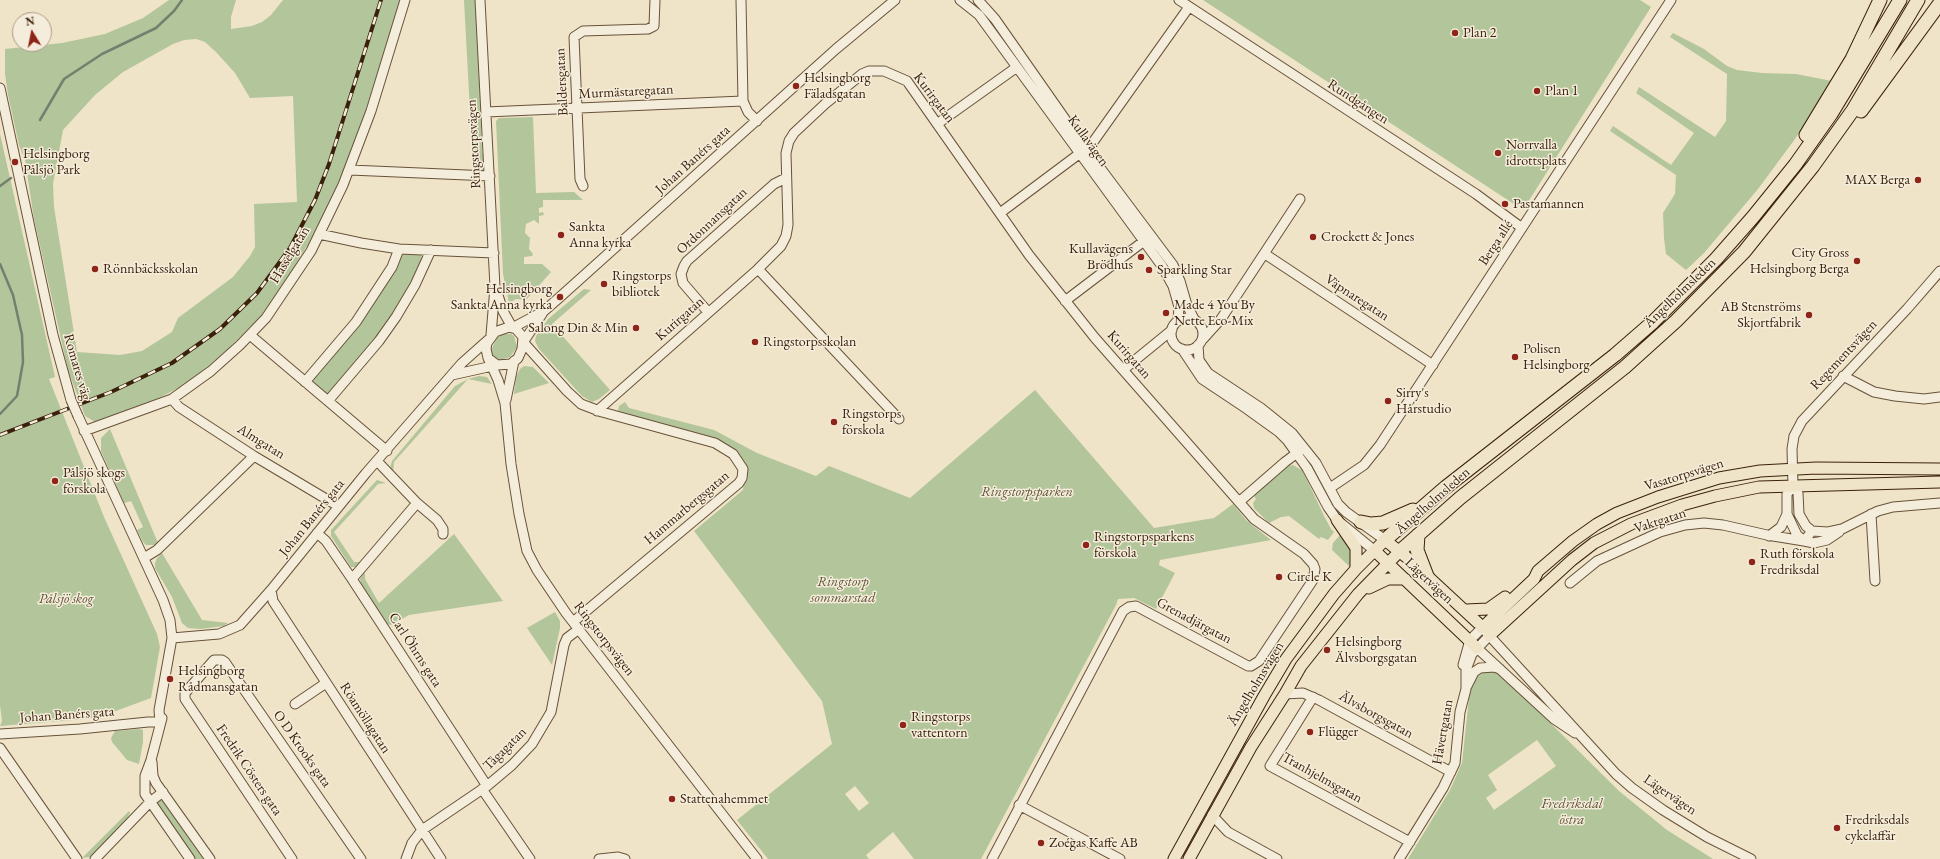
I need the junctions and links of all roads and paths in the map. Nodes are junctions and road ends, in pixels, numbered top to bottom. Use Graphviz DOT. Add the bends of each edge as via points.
graph roads {
  1 [pos="406,0"];
  2 [pos="480,0"];
  3 [pos="655,0"];
  4 [pos="741,0"];
  5 [pos="886,0"];
  6 [pos="895,0"];
  7 [pos="960,0"];
  8 [pos="978,0"];
  9 [pos="1179,0"];
  10 [pos="1672,0"];
  11 [pos="1880,0"];
  12 [pos="1900,0"];
  13 [pos="1918,0"];
  14 [pos="1940,3"];
  15 [pos="1188,7"];
  16 [pos="860,28"];
  17 [pos="1017,67"];
  18 [pos="0,88"];
  19 [pos="744,101"];
  20 [pos="577,108"];
  21 [pos="486,112"];
  22 [pos="758,121"];
  23 [pos="937,124"];
  24 [pos="1083,152"];
  25 [pos="350,170"];
  26 [pos="490,176"];
  27 [pos="786,178"];
  28 [pos="583,186"];
  29 [pos="1792,194"];
  30 [pos="1300,199"];
  31 [pos="1000,213"];
  32 [pos="1522,228"];
  33 [pos="319,234"];
  34 [pos="1144,241"];
  35 [pos="399,249"];
  36 [pos="431,250"];
  37 [pos="494,253"];
  38 [pos="1265,254"];
  39 [pos="758,269"];
  40 [pos="1940,271"];
  41 [pos="495,287"];
  42 [pos="1065,301"];
  43 [pos="1183,306"];
  44 [pos="544,311"];
  45 [pos="708,312"];
  46 [pos="1221,319"];
  47 [pos="1178,321"];
  48 [pos="1196,321"];
  49 [pos="1653,322"];
  50 [pos="513,327"];
  51 [pos="1172,330"];
  52 [pos="250,335"];
  53 [pos="490,337"];
  54 [pos="524,342"];
  55 [pos="1200,342"];
  56 [pos="1154,343"];
  57 [pos="1179,347"];
  58 [pos="515,361"];
  59 [pos="493,363"];
  60 [pos="543,365"];
  61 [pos="1433,365"];
  62 [pos="480,369"];
  63 [pos="1122,370"];
  64 [pos="452,375"];
  65 [pos="1843,376"];
  66 [pos="497,377"];
  67 [pos="305,382"];
  68 [pos="1940,397"];
  69 [pos="172,398"];
  70 [pos="328,401"];
  71 [pos="505,403"];
  72 [pos="597,411"];
  73 [pos="899,419"];
  74 [pos="84,432"];
  75 [pos="1305,448"];
  76 [pos="386,451"];
  77 [pos="1297,453"];
  78 [pos="254,456"];
  79 [pos="377,461"];
  80 [pos="1793,469"];
  81 [pos="1940,469"];
  82 [pos="1940,482"];
  83 [pos="1793,486"];
  84 [pos="1330,488"];
  85 [pos="1431,501"];
  86 [pos="1239,502"];
  87 [pos="417,503"];
  88 [pos="1940,503"];
  89 [pos="338,506"];
  90 [pos="1787,514"];
  91 [pos="1799,514"];
  92 [pos="1871,514"];
  93 [pos="1337,520"];
  94 [pos="1361,522"];
  95 [pos="1842,529"];
  96 [pos="1794,531"];
  97 [pos="1812,531"];
  98 [pos="317,533"];
  99 [pos="443,534"];
  100 [pos="1418,535"];
  101 [pos="1768,536"];
  102 [pos="1787,539"];
  103 [pos="1385,540"];
  104 [pos="1804,541"];
  105 [pos="1375,551"];
  106 [pos="1400,551"];
  107 [pos="144,558"];
  108 [pos="1388,563"];
  109 [pos="1356,569"];
  110 [pos="1538,571"];
  111 [pos="1427,576"];
  112 [pos="352,579"];
  113 [pos="1405,579"];
  114 [pos="1875,580"];
  115 [pos="1570,583"];
  116 [pos="271,590"];
  117 [pos="1358,594"];
  118 [pos="1466,610"];
  119 [pos="576,626"];
  120 [pos="1483,629"];
  121 [pos="172,638"];
  122 [pos="1474,644"];
  123 [pos="1501,669"];
  124 [pos="326,683"];
  125 [pos="1466,689"];
  126 [pos="1285,694"];
  127 [pos="185,695"];
  128 [pos="1313,697"];
  129 [pos="295,704"];
  130 [pos="1460,712"];
  131 [pos="160,722"];
  132 [pos="0,734"];
  133 [pos="1586,740"];
  134 [pos="0,748"];
  135 [pos="152,760"];
  136 [pos="1451,772"];
  137 [pos="485,788"];
  138 [pos="163,792"];
  139 [pos="150,802"];
  140 [pos="1019,805"];
  141 [pos="1212,815"];
  142 [pos="422,830"];
  143 [pos="1410,842"];
  144 [pos="77,859"];
  145 [pos="95,859"];
  146 [pos="190,859"];
  147 [pos="210,859"];
  148 [pos="292,859"];
  149 [pos="361,859"];
  150 [pos="406,859"];
  151 [pos="441,859"];
  152 [pos="530,859"];
  153 [pos="599,859"];
  154 [pos="625,859"];
  155 [pos="757,859"];
  156 [pos="992,859"];
  157 [pos="1120,859"];
  158 [pos="1174,859"];
  159 [pos="1189,859"];
  160 [pos="1276,859"];
  161 [pos="1399,859"];
  162 [pos="1750,859"];
  1 -- 25 [label="street, Hasselgatan"];
  2 -- 21 [label="street, Ringstorpsvägen"];
  3 -- 20 [label="street, Baldersgatan" via="654,26 648,29 583,31 574,37"];
  4 -- 19 [label="street"];
  5 -- 16 [label="street, Johan Banérs gata"];
  6 -- 16 [label="street, Johan Banérs gata"];
  7 -- 17 [label="street, Kullavägen" via="979,15"];
  8 -- 24 [label="street, Kullavägen" via="995,19"];
  9 -- 15 [label="street, Rundgången"];
  10 -- 32 [label="street, Berga allé"];
  11 -- 49 [label="highway" via="1852,59 1802,142 1765,192"];
  12 -- 49 [label="highway, Ängelholmsleden" via="1831,114 1795,165 1716,259"];
  13 -- 29 [label="highway, Ängelholmsleden" via="1853,110"];
  14 -- 29 [label="highway" via="1834,146"];
  15 -- 24 [label="street" via="1091,145"];
  15 -- 32 [label="street, Rundgången" via="1476,194"];
  16 -- 22 [label="street, Johan Banérs gata"];
  17 -- 23 [label="street"];
  17 -- 24 [label="street, Kullavägen"];
  18 -- 74 [label="street, Romares väg, bridge" via="53,336 71,400"];
  19 -- 20 [label="street, Murmästaregatan"];
  19 -- 22 [label="street" via="748,112"];
  20 -- 21 [label="street, Murmästaregatan"];
  20 -- 28 [label="street, Baldersgatan" via="580,179"];
  21 -- 26 [label="street, Ringstorpsvägen"];
  22 -- 44 [label="street, Johan Banérs gata"];
  23 -- 27 [label="street, Kurirgatan" via="905,79 884,71 864,72 824,104 794,133 787,147"];
  23 -- 31 [label="street, Kurirgatan"];
  24 -- 31 [label="street"];
  24 -- 34 [label="street, Kullavägen"];
  24 -- 43 [label="street, Kullavägen" via="1173,265 1178,274"];
  25 -- 26 [label="street"];
  25 -- 33 [label="street, Hasselgatan"];
  26 -- 37 [label="street, Ringstorpsvägen"];
  27 -- 39 [label="street, Kurirgatan" via="787,233 777,251"];
  27 -- 45 [label="street, Ordonnansgatan" via="774,184 685,264 683,283"];
  29 -- 100 [label="highway, Ängelholmsleden" via="1744,252 1676,321 1625,367 1498,467"];
  30 -- 38 [label="street"];
  31 -- 42 [label="street, Kurirgatan"];
  32 -- 61 [label="street, Berga allé"];
  33 -- 35 [label="street"];
  33 -- 52 [label="street, Hasselgatan" via="266,318"];
  34 -- 42 [label="street"];
  34 -- 43 [label="street, Kullavägen" via="1169,276"];
  35 -- 36 [label="street"];
  35 -- 67 [label="street" via="392,267 356,322"];
  36 -- 37 [label="street"];
  36 -- 70 [label="street" via="415,285 380,341"];
  37 -- 41 [label="street, Ringstorpsvägen"];
  38 -- 46 [label="street"];
  38 -- 61 [label="street, Väpnaregatan"];
  39 -- 45 [label="street, Kurirgatan"];
  39 -- 73 [label="street"];
  40 -- 65 [label="street, Regementsvägen"];
  41 -- 50 [label="street, Ringstorpsvägen" via="503,311"];
  41 -- 53 [label="street, Ringstorpsvägen"];
  42 -- 63 [label="street, Kurirgatan"];
  43 -- 47 [label="street"];
  43 -- 48 [label="street"];
  44 -- 50 [label="street, Johan Banérs gata"];
  44 -- 54 [label="street, Johan Banérs gata"];
  45 -- 72 [label="street, Kurirgatan"];
  46 -- 48 [label="street" via="1213,323"];
  46 -- 55 [label="street"];
  47 -- 48 [label="street" via="1186,318"];
  47 -- 51 [label="street"];
  48 -- 55 [label="street" via="1202,327"];
  49 -- 85 [label="highway, Ängelholmsleden"];
  50 -- 53 [label="street" via="502,328"];
  50 -- 54 [label="street" via="520,332"];
  51 -- 56 [label="street"];
  51 -- 57 [label="street" via="1172,338"];
  52 -- 67 [label="street"];
  52 -- 69 [label="street, Hasselgatan" via="211,372"];
  53 -- 59 [label="street" via="486,346"];
  53 -- 64 [label="street, Johan Banérs gata"];
  54 -- 58 [label="street"];
  54 -- 60 [label="street, Hammarbergsgatan"];
  55 -- 57 [label="street" via="1191,349"];
  55 -- 75 [label="street, Lägervägen" via="1199,360 1208,373 1261,408 1292,433"];
  56 -- 57 [label="street" via="1163,342"];
  56 -- 63 [label="street"];
  57 -- 77 [label="street, Lägervägen" via="1202,379 1279,432"];
  58 -- 59 [label="street" via="504,366"];
  58 -- 60 [label="street" via="528,359"];
  58 -- 71 [label="street, Ringstorpsvägen"];
  59 -- 62 [label="street"];
  59 -- 66 [label="street, Ringstorpsvägen"];
  60 -- 72 [label="street, Hammarbergsgatan" via="575,400"];
  61 -- 84 [label="street, Berga allé" via="1372,458"];
  62 -- 64 [label="street"];
  62 -- 66 [label="street"];
  63 -- 86 [label="street, Kurirgatan"];
  64 -- 76 [label="street, Johan Banérs gata"];
  65 -- 68 [label="street" via="1874,392 1924,399"];
  65 -- 80 [label="street, Regementsvägen" via="1797,428 1792,442"];
  66 -- 71 [label="street, Ringstorpsvägen"];
  67 -- 70 [label="street"];
  69 -- 74 [label="street, Hasselgatan"];
  69 -- 78 [label="street, Almgatan" via="179,407"];
  70 -- 76 [label="street"];
  71 -- 119 [label="street, Ringstorpsvägen" via="512,474 528,551 541,578"];
  72 -- 119 [label="street, Hammarbergsgatan" via="715,443 736,457 743,473 739,483"];
  74 -- 107 [label="street, Romares väg"];
  75 -- 77 [label="street"];
  75 -- 84 [label="street, Lägervägen"];
  76 -- 79 [label="street, Johan Banérs gata"];
  77 -- 86 [label="street"];
  77 -- 93 [label="street, Lägervägen"];
  78 -- 89 [label="street, Almgatan"];
  78 -- 107 [label="street" via="157,550"];
  79 -- 87 [label="street"];
  79 -- 89 [label="street, Johan Banérs gata"];
  80 -- 81 [label="main road, Vasatorpsvägen"];
  80 -- 83 [label="street, Regementsvägen"];
  80 -- 110 [label="main road, Vasatorpsvägen" via="1719,478 1629,508 1588,530"];
  82 -- 83 [label="main road, Vasatorpsvägen"];
  83 -- 90 [label="street" via="1787,494"];
  83 -- 91 [label="street" via="1798,493"];
  83 -- 120 [label="main road, Vasatorpsvägen" via="1753,488 1715,496 1617,530 1594,543"];
  84 -- 94 [label="street, Lägervägen" via="1338,504"];
  85 -- 94 [label="highway" via="1389,522"];
  85 -- 103 [label="highway, Ängelholmsleden"];
  86 -- 140 [label="street, Grenadjärgatan" via="1254,520 1304,554 1315,569 1313,580 1259,661 1248,666 1144,610 1133,606 1126,608 1121,613"];
  87 -- 99 [label="street" via="437,520"];
  87 -- 112 [label="street"];
  88 -- 92 [label="street" via="1904,505"];
  89 -- 98 [label="street, Johan Banérs gata"];
  90 -- 96 [label="street"];
  90 -- 101 [label="street" via="1781,527"];
  91 -- 96 [label="street"];
  91 -- 97 [label="street"];
  92 -- 95 [label="street"];
  92 -- 114 [label="street"];
  93 -- 105 [label="street, Lägervägen"];
  93 -- 109 [label="main road" via="1356,548"];
  94 -- 103 [label="street, Lägervägen"];
  95 -- 97 [label="street" via="1828,532"];
  95 -- 104 [label="street, Vaktgatan" via="1821,542"];
  96 -- 102 [label="street"];
  96 -- 104 [label="street"];
  97 -- 104 [label="street"];
  98 -- 112 [label="street, Carl Öhrns gata" via="326,541"];
  98 -- 116 [label="street, Johan Banérs gata"];
  100 -- 106 [label="highway, Ängelholmsleden"];
  100 -- 111 [label="highway" via="1417,550"];
  101 -- 102 [label="street, Vaktgatan"];
  101 -- 115 [label="street, Vaktgatan" via="1722,525 1684,525 1642,540 1597,561"];
  102 -- 104 [label="street, Vaktgatan"];
  103 -- 105 [label="main road, Ängelholmsvägen"];
  103 -- 106 [label="main road, Lägervägen"];
  105 -- 108 [label="main road, Lägervägen"];
  105 -- 109 [label="main road, Ängelholmsvägen"];
  106 -- 108 [label="main road, Ängelholmsvägen"];
  106 -- 111 [label="main road, Lägervägen"];
  107 -- 121 [label="street, Romares väg" via="163,600 172,629"];
  108 -- 113 [label="main road, Lägervägen"];
  108 -- 117 [label="main road, Ängelholmsvägen"];
  109 -- 158 [label="main road, Ängelholmsvägen" via="1317,615 1282,666"];
  110 -- 118 [label="main road" via="1493,606 1483,610"];
  110 -- 120 [label="main road, Vasatorpsvägen" via="1534,579"];
  111 -- 118 [label="main road, Lägervägen"];
  112 -- 137 [label="street, Carl Öhrns gata"];
  113 -- 117 [label="main road" via="1388,579"];
  113 -- 122 [label="main road, Lägervägen"];
  116 -- 121 [label="street, Johan Banérs gata" via="240,624 227,632"];
  116 -- 124 [label="street, Röamöllagatan" via="273,601"];
  117 -- 126 [label="main road, Ängelholmsvägen" via="1301,666"];
  118 -- 120 [label="main road, Lägervägen"];
  119 -- 137 [label="street, Tågagatan" via="564,645 551,712 542,730 526,752"];
  119 -- 155 [label="street, Ringstorpsvägen"];
  120 -- 122 [label="street"];
  120 -- 133 [label="street, Lägervägen"];
  121 -- 131 [label="street" via="174,654"];
  122 -- 123 [label="street, Lägervägen"];
  122 -- 125 [label="street, Hävertgatan" via="1466,670"];
  122 -- 130 [label="street" via="1461,675"];
  123 -- 125 [label="street" via="1494,666 1480,668 1474,672"];
  123 -- 133 [label="street, Lägervägen" via="1554,719"];
  124 -- 129 [label="street"];
  124 -- 142 [label="street, Röamöllagatan"];
  125 -- 130 [label="street, Hävertgatan"];
  126 -- 128 [label="street, Älvsborgsgatan" via="1303,693"];
  126 -- 141 [label="main road, Ängelholmsvägen"];
  127 -- 148 [label="street, Fredrik Cösters gata"];
  127 -- 149 [label="street, O D Krooks gata" via="211,663 217,659 225,662"];
  128 -- 136 [label="street, Älvsborgsgatan"];
  128 -- 143 [label="street, Tranhjelmsgatan" via="1270,766"];
  130 -- 136 [label="street, Hävertgatan" via="1456,753"];
  131 -- 132 [label="street, Johan Banérs gata"];
  131 -- 135 [label="street"];
  133 -- 162 [label="street, Lägervägen" via="1616,774 1641,796 1707,837"];
  134 -- 144 [label="street"];
  135 -- 138 [label="street" via="153,776"];
  135 -- 139 [label="street" via="144,785 145,794"];
  136 -- 143 [label="street, Hävertgatan"];
  137 -- 142 [label="street, Tågagatan"];
  137 -- 152 [label="street, Carl Öhrns gata"];
  138 -- 139 [label="street"];
  138 -- 147 [label="street"];
  139 -- 145 [label="street"];
  139 -- 146 [label="street"];
  140 -- 156 [label="street, Grenadjärgatan"];
  140 -- 157 [label="street"];
  141 -- 159 [label="main road, Ängelholmsvägen"];
  141 -- 160 [label="street" via="1228,832"];
  142 -- 150 [label="street, Tågagatan" via="412,843"];
  142 -- 151 [label="street, Röamöllagatan"];
  143 -- 161 [label="street, Hävertgatan"];
  153 -- 154 [label="street"];
}
